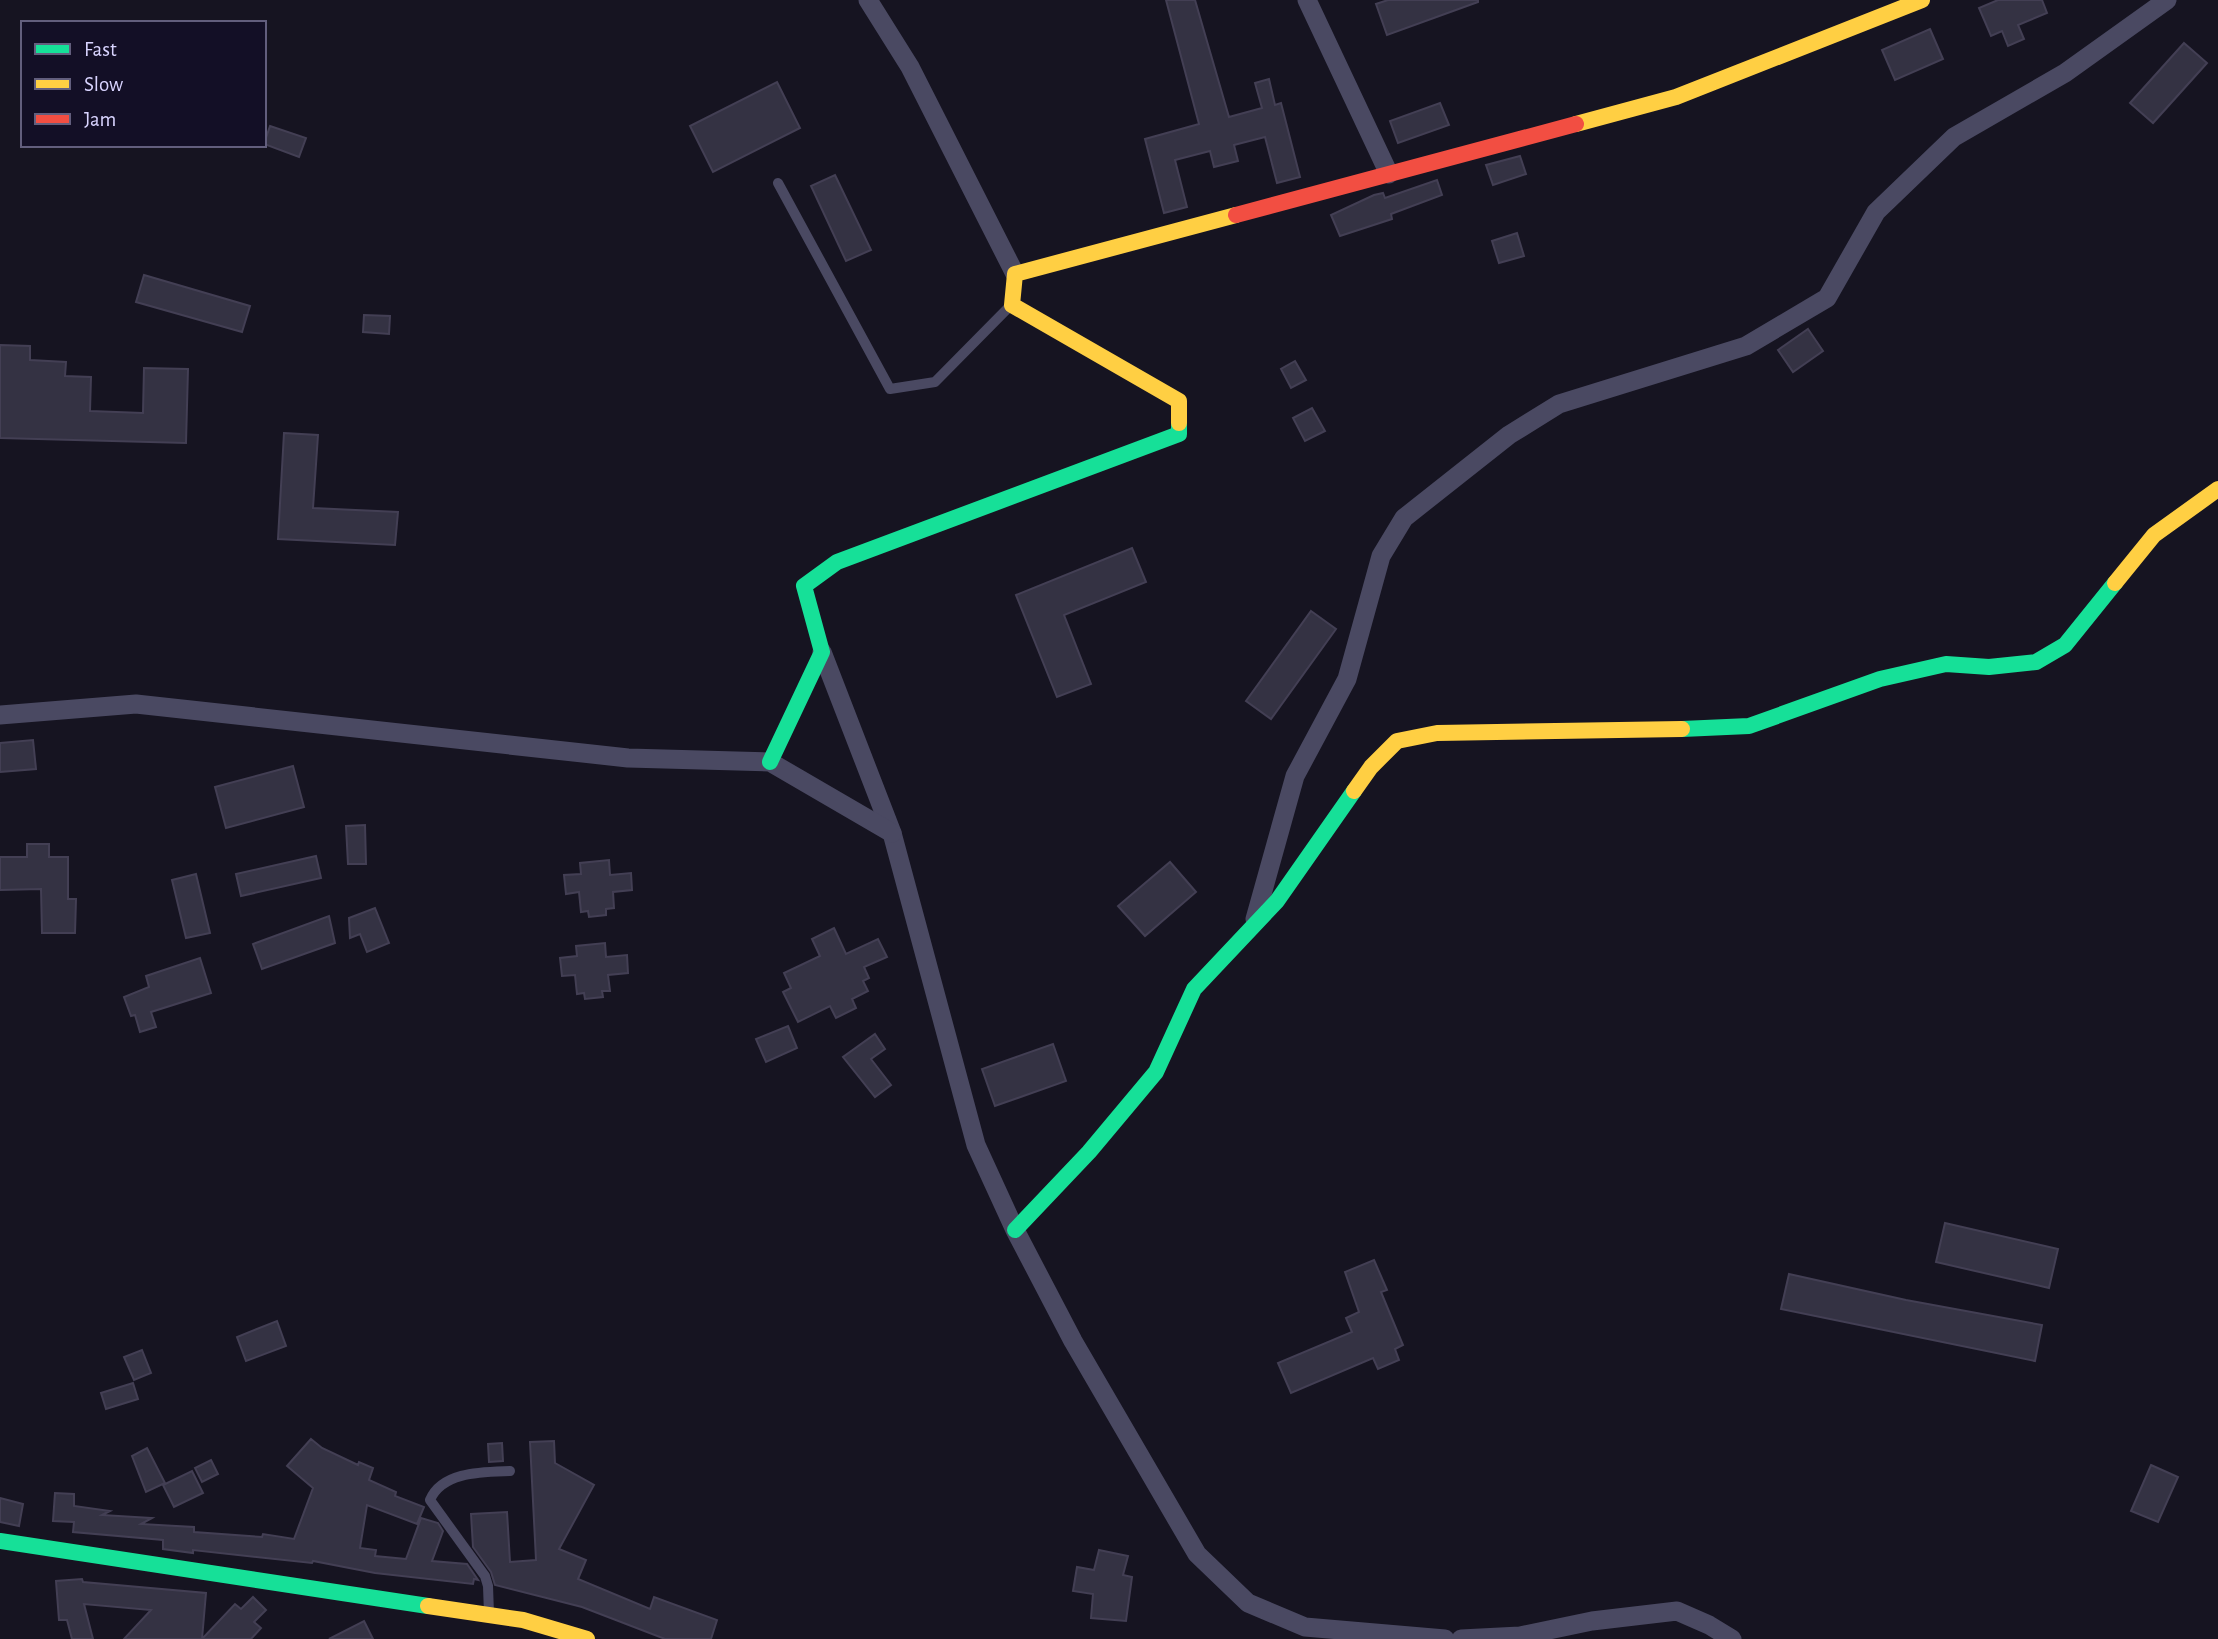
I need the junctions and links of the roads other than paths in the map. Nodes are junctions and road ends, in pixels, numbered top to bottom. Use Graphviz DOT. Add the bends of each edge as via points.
graph roads {
  1 [pos="868,0"];
  2 [pos="1307,0"];
  3 [pos="1922,0"];
  4 [pos="2167,0"];
  5 [pos="1389,174"];
  6 [pos="778,183"];
  7 [pos="1015,274"];
  8 [pos="1012,305"];
  9 [pos="2218,489"];
  10 [pos="822,652"];
  11 [pos="0,715"];
  12 [pos="770,762"];
  13 [pos="892,833"];
  14 [pos="1252,927"];
  15 [pos="1015,1230"];
  16 [pos="510,1471"];
  17 [pos="0,1541"];
  18 [pos="489,1615"];
  19 [pos="538,1631"];
  20 [pos="587,1639"];
  21 [pos="1445,1639"];
  22 [pos="1461,1639"];
  23 [pos="1732,1639"];
  1 -- 7 [label="street" via="910,67"];
  2 -- 5 [label="street"];
  3 -- 5 [label="street" via="1676,97"];
  4 -- 14 [label="street" via="2065,73 1954,137 1876,212 1827,298 1746,346 1559,404 1509,435 1404,518 1381,556 1347,679 1295,776"];
  5 -- 7 [label="street"];
  6 -- 8 [label="lane" via="890,389 936,382"];
  7 -- 8 [label="street"];
  8 -- 10 [label="street" via="1179,401 1179,434 837,562 804,586"];
  9 -- 14 [label="street" via="2154,535 2065,645 2036,662 1989,667 1946,664 1880,679 1749,726 1437,733 1396,741 1371,767 1277,901"];
  10 -- 12 [label="street"];
  10 -- 13 [label="street"];
  11 -- 12 [label="street" via="136,704 628,758"];
  12 -- 13 [label="street"];
  13 -- 15 [label="street" via="976,1144"];
  14 -- 15 [label="street" via="1194,989 1156,1072"];
  15 -- 21 [label="street" via="1073,1341 1198,1554 1248,1603 1305,1627"];
  16 -- 18 [label="lane" via="461,1475 434,1492 430,1500 485,1576"];
  17 -- 18 [label="street"];
  18 -- 19 [label="street"];
  19 -- 20 [label="street"];
  22 -- 23 [label="street" via="1520,1636 1677,1611"];
}
